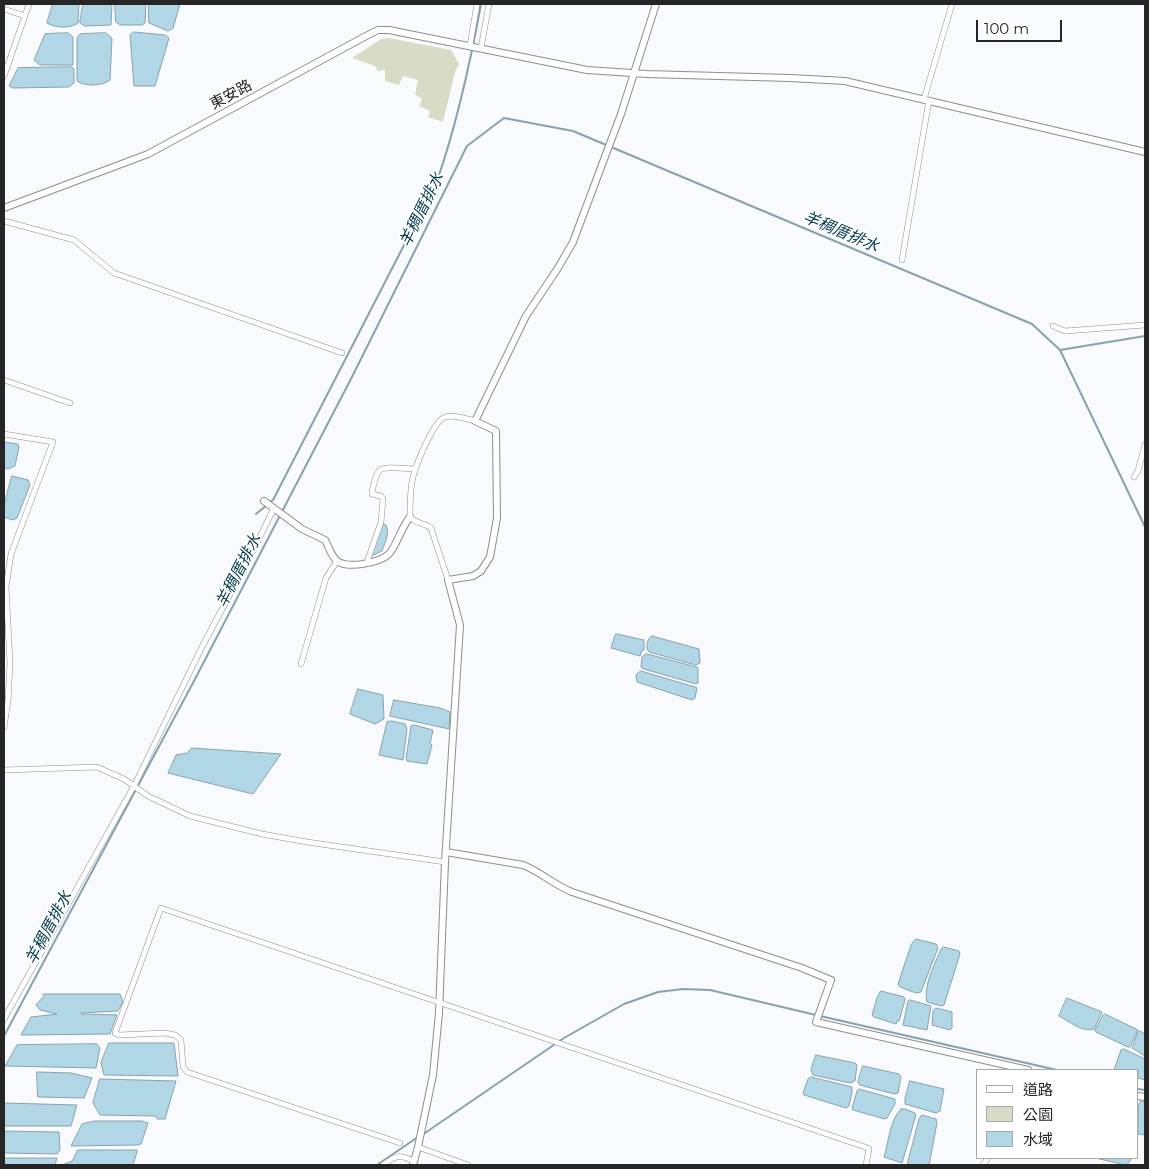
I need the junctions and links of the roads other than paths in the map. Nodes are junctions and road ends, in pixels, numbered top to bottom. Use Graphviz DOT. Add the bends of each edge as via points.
graph roads {
  1 [pos="29,4"];
  2 [pos="477,4"];
  3 [pos="489,4"];
  4 [pos="656,4"];
  5 [pos="952,4"];
  6 [pos="4,9"];
  7 [pos="26,16"];
  8 [pos="475,46"];
  9 [pos="634,73"];
  10 [pos="4,76"];
  11 [pos="927,99"];
  12 [pos="1145,152"];
  13 [pos="4,208"];
  14 [pos="4,221"];
  15 [pos="902,260"];
  16 [pos="1145,325"];
  17 [pos="1054,326"];
  18 [pos="342,352"];
  19 [pos="4,380"];
  20 [pos="70,403"];
  21 [pos="476,421"];
  22 [pos="4,434"];
  23 [pos="1145,446"];
  24 [pos="415,469"];
  25 [pos="1134,477"];
  26 [pos="264,501"];
  27 [pos="274,508"];
  28 [pos="410,516"];
  29 [pos="337,561"];
  30 [pos="367,562"];
  31 [pos="448,580"];
  32 [pos="5,601"];
  33 [pos="301,664"];
  34 [pos="4,727"];
  35 [pos="4,770"];
  36 [pos="134,787"];
  37 [pos="446,852"];
  38 [pos="445,862"];
  39 [pos="440,1002"];
  40 [pos="4,1019"];
  41 [pos="1024,1069"];
  42 [pos="400,1143"];
  43 [pos="419,1144"];
  44 [pos="414,1163"];
  45 [pos="383,1165"];
  46 [pos="468,1165"];
  47 [pos="866,1165"];
  1 -- 7 [label="street"];
  2 -- 8 [label="street"];
  3 -- 8 [label="street"];
  4 -- 9 [label="street"];
  5 -- 11 [label="street"];
  6 -- 7 [label="street"];
  7 -- 10 [label="street"];
  8 -- 9 [label="street, 東安路" via="587,70"];
  8 -- 13 [label="street, 東安路" via="378,30 148,154"];
  9 -- 11 [label="street, 東安路" via="832,79"];
  9 -- 21 [label="street" via="573,242 526,316"];
  11 -- 12 [label="street, 東安路"];
  11 -- 15 [label="street"];
  14 -- 18 [label="street" via="74,240 114,273"];
  16 -- 17 [label="street" via="1065,331"];
  19 -- 20 [label="street"];
  21 -- 24 [label="street" via="451,416 443,418 436,424"];
  21 -- 31 [label="street" via="496,431 496,518 490,557 473,576"];
  22 -- 32 [label="street" via="53,442 11,554"];
  23 -- 25 [label="street"];
  24 -- 28 [label="street"];
  24 -- 30 [label="street" via="388,468 378,472 372,494 383,499 383,514"];
  26 -- 27 [label="street"];
  27 -- 29 [label="street" via="302,529 326,540"];
  27 -- 36 [label="street"];
  28 -- 30 [label="street" via="389,554"];
  28 -- 31 [label="street" via="431,528"];
  29 -- 30 [label="street" via="348,565"];
  29 -- 33 [label="street" via="326,578"];
  31 -- 37 [label="street" via="460,625"];
  32 -- 34 [label="street" via="10,663"];
  35 -- 36 [label="street" via="98,767"];
  36 -- 38 [label="street" via="190,816 262,834"];
  36 -- 40 [label="street"];
  37 -- 38 [label="street"];
  37 -- 41 [label="street" via="523,865 572,892 831,980 816,1022"];
  38 -- 39 [label="street"];
  39 -- 42 [label="street" via="161,908 116,1029 115,1033 120,1034 175,1035 181,1040 183,1067 187,1072"];
  39 -- 43 [label="street" via="433,1074"];
  39 -- 47 [label="street" via="865,1147 869,1149"];
  43 -- 44 [label="street"];
  43 -- 46 [label="street"];
  44 -- 45 [label="street" via="396,1156"];
}
